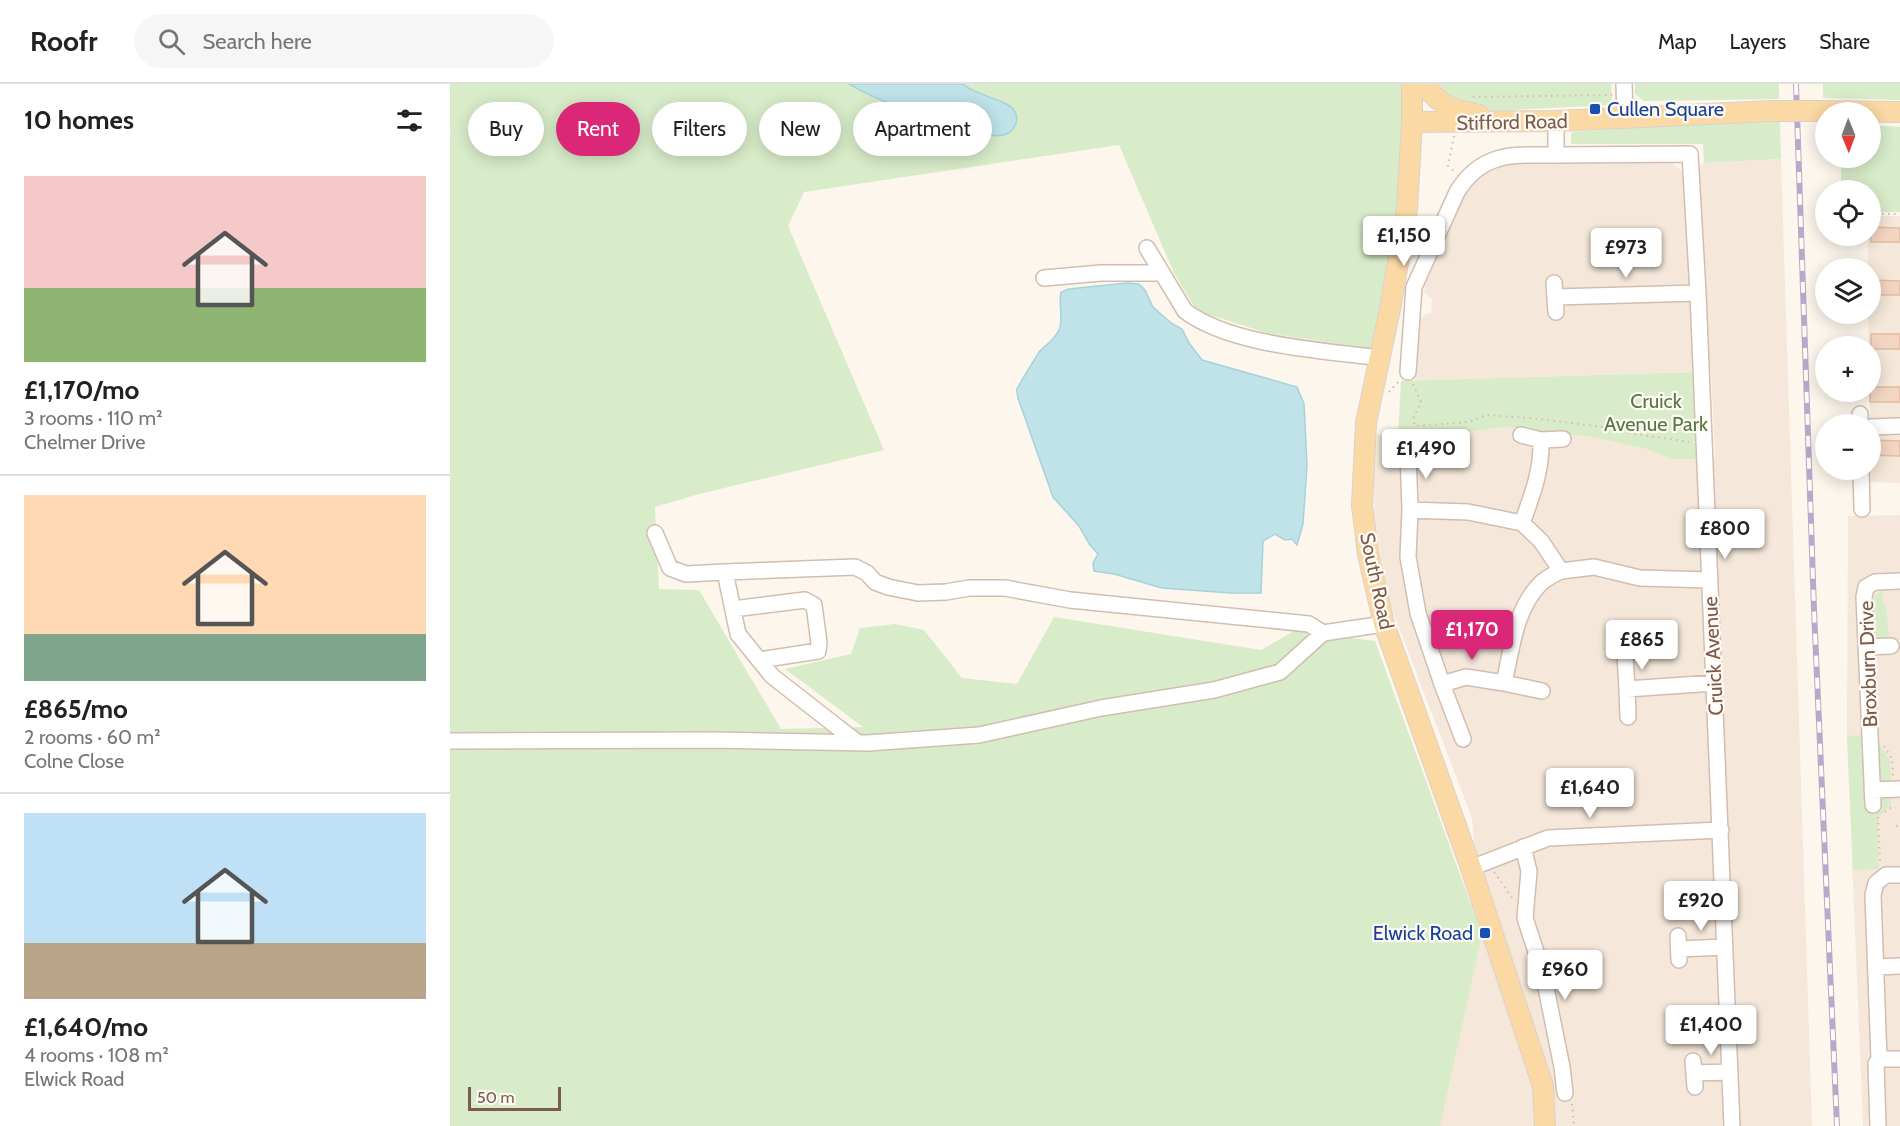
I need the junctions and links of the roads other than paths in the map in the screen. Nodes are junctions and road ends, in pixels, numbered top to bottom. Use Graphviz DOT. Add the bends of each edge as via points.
graph roads {
  1 [pos="1412,84"];
  2 [pos="1424,84"];
  3 [pos="1620,88"];
  4 [pos="1900,112"];
  5 [pos="1624,118"];
  6 [pos="1556,121"];
  7 [pos="1412,122"];
  8 [pos="1514,123"];
  9 [pos="1556,155"];
  10 [pos="1147,248"];
  11 [pos="1161,273"];
  12 [pos="1044,278"];
  13 [pos="1698,293"];
  14 [pos="1555,297"];
  15 [pos="1379,358"];
  16 [pos="1408,372"];
  17 [pos="1900,426"];
  18 [pos="1881,427"];
  19 [pos="1521,435"];
  20 [pos="1563,439"];
  21 [pos="1541,440"];
  22 [pos="1408,452"];
  23 [pos="1861,480"];
  24 [pos="1862,509"];
  25 [pos="1410,510"];
  26 [pos="1522,523"];
  27 [pos="655,533"];
  28 [pos="1561,571"];
  29 [pos="725,572"];
  30 [pos="1710,579"];
  31 [pos="1900,581"];
  32 [pos="733,609"];
  33 [pos="1384,624"];
  34 [pos="1323,633"];
  35 [pos="1890,646"];
  36 [pos="1866,647"];
  37 [pos="1625,655"];
  38 [pos="759,660"];
  39 [pos="1504,683"];
  40 [pos="1714,683"];
  41 [pos="1442,684"];
  42 [pos="1627,689"];
  43 [pos="1542,691"];
  44 [pos="1628,717"];
  45 [pos="1463,739"];
  46 [pos="450,741"];
  47 [pos="858,743"];
  48 [pos="1900,789"];
  49 [pos="1721,830"];
  50 [pos="1523,847"];
  51 [pos="1471,868"];
  52 [pos="1900,875"];
  53 [pos="1725,947"];
  54 [pos="1678,948"];
  55 [pos="1900,966"];
  56 [pos="1876,967"];
  57 [pos="1879,1059"];
  58 [pos="1900,1059"];
  59 [pos="1730,1072"];
  60 [pos="1694,1074"];
  61 [pos="1565,1093"];
  62 [pos="1545,1126"];
  63 [pos="1732,1126"];
  64 [pos="1878,1126"];
  1 -- 7 [label="main road, South Road"];
  2 -- 8 [label="main road" via="1438,102"];
  3 -- 5 [label="street"];
  4 -- 5 [label="main road, Stifford Road, bridge" via="1772,111"];
  5 -- 6 [label="main road, Stifford Road"];
  6 -- 8 [label="main road, Stifford Road"];
  6 -- 9 [label="street"];
  7 -- 8 [label="main road, Stifford Road"];
  7 -- 15 [label="main road, South Road" via="1407,209"];
  9 -- 13 [label="street, Cruick Avenue" via="1690,154"];
  9 -- 16 [label="street" via="1492,159 1464,181 1414,287"];
  10 -- 11 [label="street"];
  11 -- 12 [label="street"];
  11 -- 15 [label="street" via="1185,311 1216,328 1265,341"];
  13 -- 14 [label="street"];
  13 -- 30 [label="street, Cruick Avenue"];
  15 -- 33 [label="main road, South Road" via="1366,423 1362,505 1368,554"];
  17 -- 18 [label="street"];
  19 -- 21 [label="street"];
  20 -- 21 [label="street"];
  21 -- 26 [label="street" via="1537,481"];
  22 -- 25 [label="street"];
  23 -- 24 [label="street"];
  25 -- 26 [label="street" via="1468,512"];
  25 -- 41 [label="street" via="1408,557 1418,613"];
  26 -- 28 [label="street" via="1541,541"];
  27 -- 29 [label="street" via="670,568 686,574"];
  28 -- 30 [label="street" via="1594,567 1640,578"];
  28 -- 39 [label="street" via="1543,582 1520,614"];
  29 -- 32 [label="street"];
  29 -- 34 [label="street" via="855,567 875,582 918,593 1005,588 1070,600 1309,624"];
  30 -- 40 [label="street, Cruick Avenue"];
  31 -- 36 [label="street, Broxburn Drive" via="1875,582 1866,587"];
  32 -- 38 [label="street" via="738,634"];
  32 -- 38 [label="street" via="805,600 814,605 818,651"];
  33 -- 34 [label="street"];
  33 -- 51 [label="main road, South Road"];
  34 -- 47 [label="street" via="1280,672 1214,690 1101,708 979,735"];
  35 -- 36 [label="street"];
  36 -- 48 [label="street, Broxburn Drive" via="1872,798"];
  37 -- 42 [label="street"];
  38 -- 47 [label="street" via="772,676"];
  39 -- 41 [label="street" via="1466,677"];
  39 -- 43 [label="street"];
  40 -- 42 [label="street"];
  40 -- 49 [label="street, Cruick Avenue"];
  41 -- 45 [label="street"];
  42 -- 44 [label="street"];
  46 -- 47 [label="street"];
  49 -- 50 [label="street" via="1548,838"];
  49 -- 53 [label="street, Cruick Avenue"];
  50 -- 51 [label="street"];
  50 -- 61 [label="street" via="1530,871 1525,918 1543,973"];
  51 -- 62 [label="main road, South Road" via="1544,1086"];
  52 -- 56 [label="street" via="1886,875 1876,883"];
  53 -- 54 [label="street"];
  53 -- 59 [label="street, Cruick Avenue"];
  55 -- 56 [label="street"];
  56 -- 57 [label="street"];
  57 -- 58 [label="street"];
  57 -- 64 [label="street"];
  59 -- 60 [label="street"];
  59 -- 63 [label="street, Cruick Avenue"];
}
